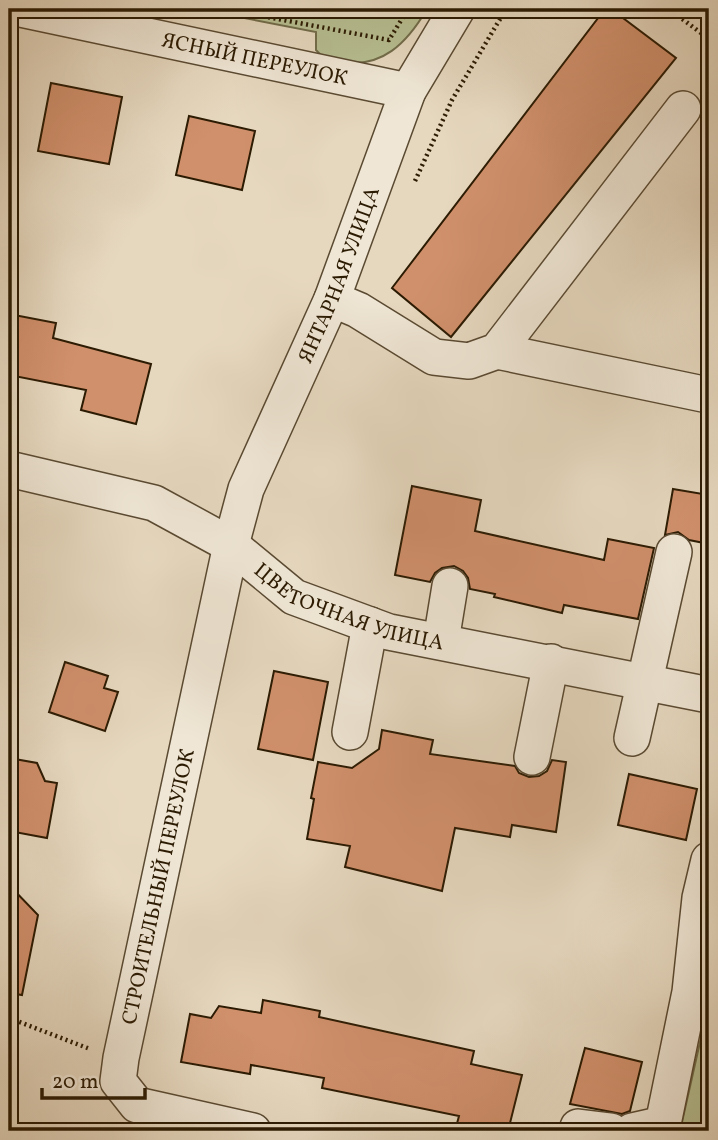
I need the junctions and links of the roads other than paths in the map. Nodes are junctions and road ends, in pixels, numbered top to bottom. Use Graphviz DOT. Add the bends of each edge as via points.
graph roads {
  1 [pos="20,9"];
  2 [pos="457,9"];
  3 [pos="408,91"];
  4 [pos="683,109"];
  5 [pos="332,299"];
  6 [pos="497,351"];
  7 [pos="703,394"];
  8 [pos="9,470"];
  9 [pos="231,545"];
  10 [pos="674,552"];
  11 [pos="450,586"];
  12 [pos="370,625"];
  13 [pos="441,641"];
  14 [pos="551,662"];
  15 [pos="643,681"];
  16 [pos="709,695"];
  17 [pos="350,732"];
  18 [pos="632,738"];
  19 [pos="532,757"];
  20 [pos="709,860"];
  21 [pos="253,1131"];
  22 [pos="632,1131"];
  1 -- 3 [label="street, ЯСНЫЙ ПЕРЕУЛОК"];
  2 -- 3 [label="street, ЯНТАРНАЯ УЛИЦА"];
  3 -- 5 [label="street, ЯНТАРНАЯ УЛИЦА"];
  4 -- 6 [label="street"];
  5 -- 6 [label="street" via="434,357 469,360"];
  5 -- 9 [label="street, ЯНТАРНАЯ УЛИЦА" via="246,489"];
  6 -- 7 [label="street"];
  8 -- 9 [label="street, ЦВЕТОЧНАЯ УЛИЦА" via="154,503"];
  9 -- 12 [label="street, ЦВЕТОЧНАЯ УЛИЦА" via="294,597"];
  9 -- 21 [label="street, СТРОИТЕЛЬНЫЙ ПЕРЕУЛОК" via="118,1081 137,1105"];
  10 -- 15 [label="street"];
  11 -- 13 [label="street"];
  12 -- 13 [label="street, ЦВЕТОЧНАЯ УЛИЦА"];
  12 -- 17 [label="street"];
  13 -- 14 [label="street, ЦВЕТОЧНАЯ УЛИЦА"];
  14 -- 15 [label="street, ЦВЕТОЧНАЯ УЛИЦА"];
  14 -- 19 [label="street"];
  15 -- 16 [label="street, ЦВЕТОЧНАЯ УЛИЦА"];
  15 -- 18 [label="street"];
  20 -- 22 [label="street" via="690,992 663,1124"];
}
